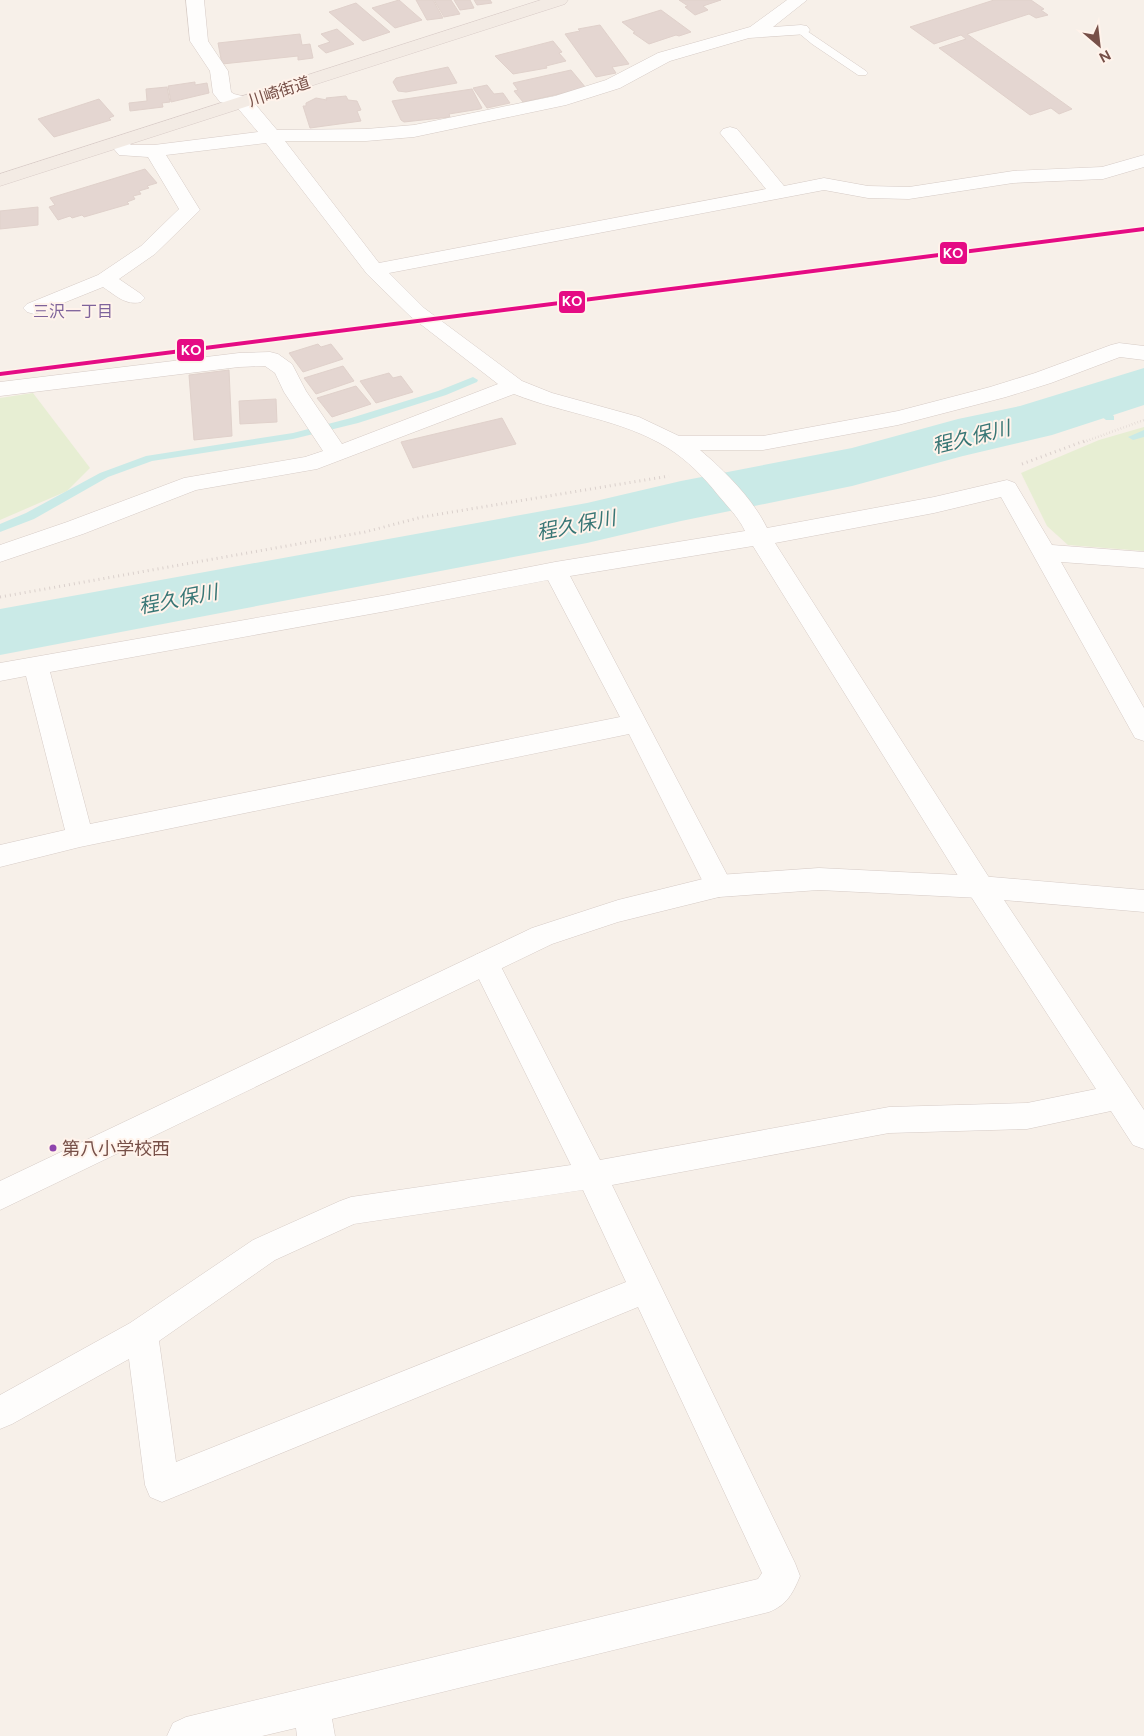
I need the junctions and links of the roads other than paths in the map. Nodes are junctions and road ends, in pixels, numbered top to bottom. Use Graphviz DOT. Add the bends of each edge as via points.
graph roads {
  1 [pos="195,0"];
  2 [pos="559,0"];
  3 [pos="798,0"];
  4 [pos="783,12"];
  5 [pos="801,30"];
  6 [pos="741,36"];
  7 [pos="862,74"];
  8 [pos="243,102"];
  9 [pos="730,133"];
  10 [pos="273,136"];
  11 [pos="118,143"];
  12 [pos="154,151"];
  13 [pos="1144,161"];
  14 [pos="5,176"];
  15 [pos="779,192"];
  16 [pos="374,270"];
  17 [pos="105,279"];
  18 [pos="134,298"];
  19 [pos="34,308"];
  20 [pos="1144,353"];
  21 [pos="514,386"];
  22 [pos="0,389"];
  23 [pos="676,442"];
  24 [pos="337,454"];
  25 [pos="760,538"];
  26 [pos="1044,553"];
  27 [pos="0,554"];
  28 [pos="1144,560"];
  29 [pos="555,570"];
  30 [pos="36,666"];
  31 [pos="0,672"];
  32 [pos="1141,720"];
  33 [pos="636,723"];
  34 [pos="80,837"];
  35 [pos="0,856"];
  36 [pos="719,886"];
  37 [pos="980,887"];
  38 [pos="1144,901"];
  39 [pos="485,963"];
  40 [pos="1119,1097"];
  41 [pos="1144,1136"];
  42 [pos="592,1175"];
  43 [pos="0,1196"];
  44 [pos="644,1289"];
  45 [pos="142,1334"];
  46 [pos="0,1413"];
  47 [pos="314,1720"];
  48 [pos="186,1736"];
  1 -- 8 [label="street" via="199,42 219,71 222,93 227,98"];
  2 -- 8 [label="main road, 川崎街道"];
  3 -- 4 [label="street"];
  4 -- 5 [label="street"];
  4 -- 6 [label="street" via="763,28"];
  5 -- 6 [label="street"];
  5 -- 7 [label="lane"];
  6 -- 10 [label="street" via="664,57 613,84 559,101 406,132"];
  8 -- 10 [label="street"];
  8 -- 11 [label="main road, 川崎街道"];
  9 -- 15 [label="street"];
  10 -- 12 [label="street"];
  10 -- 16 [label="street"];
  11 -- 12 [label="street" via="126,151"];
  11 -- 14 [label="main road, 川崎街道"];
  12 -- 17 [label="street" via="190,210 148,250"];
  13 -- 15 [label="street" via="1102,173 1012,177 909,193 868,192 824,184"];
  15 -- 16 [label="street"];
  16 -- 21 [label="street" via="417,312"];
  17 -- 18 [label="street"];
  17 -- 19 [label="street"];
  20 -- 23 [label="street" via="1118,350 998,392 898,418 763,443"];
  21 -- 23 [label="street" via="544,398 631,422"];
  21 -- 24 [label="street"];
  22 -- 24 [label="street" via="270,359 284,369 295,392"];
  23 -- 25 [label="street" via="709,470 750,519"];
  24 -- 27 [label="street" via="309,464 192,483"];
  25 -- 26 [label="street" via="1007,488"];
  25 -- 29 [label="street"];
  25 -- 37 [label="street"];
  26 -- 28 [label="street"];
  26 -- 32 [label="street"];
  29 -- 30 [label="street"];
  29 -- 33 [label="street"];
  30 -- 31 [label="street"];
  30 -- 34 [label="street"];
  33 -- 34 [label="street"];
  33 -- 36 [label="street"];
  34 -- 35 [label="street"];
  36 -- 37 [label="street" via="819,879"];
  36 -- 39 [label="street" via="608,914 542,936"];
  37 -- 38 [label="street"];
  37 -- 40 [label="street"];
  39 -- 42 [label="street"];
  39 -- 43 [label="street"];
  40 -- 41 [label="street"];
  40 -- 42 [label="street" via="1027,1116 889,1120"];
  42 -- 44 [label="street"];
  42 -- 45 [label="street" via="351,1211 264,1250"];
  44 -- 45 [label="street" via="162,1485"];
  44 -- 47 [label="street" via="782,1576 769,1594"];
  45 -- 46 [label="street"];
  47 -- 48 [label="street"];
}
